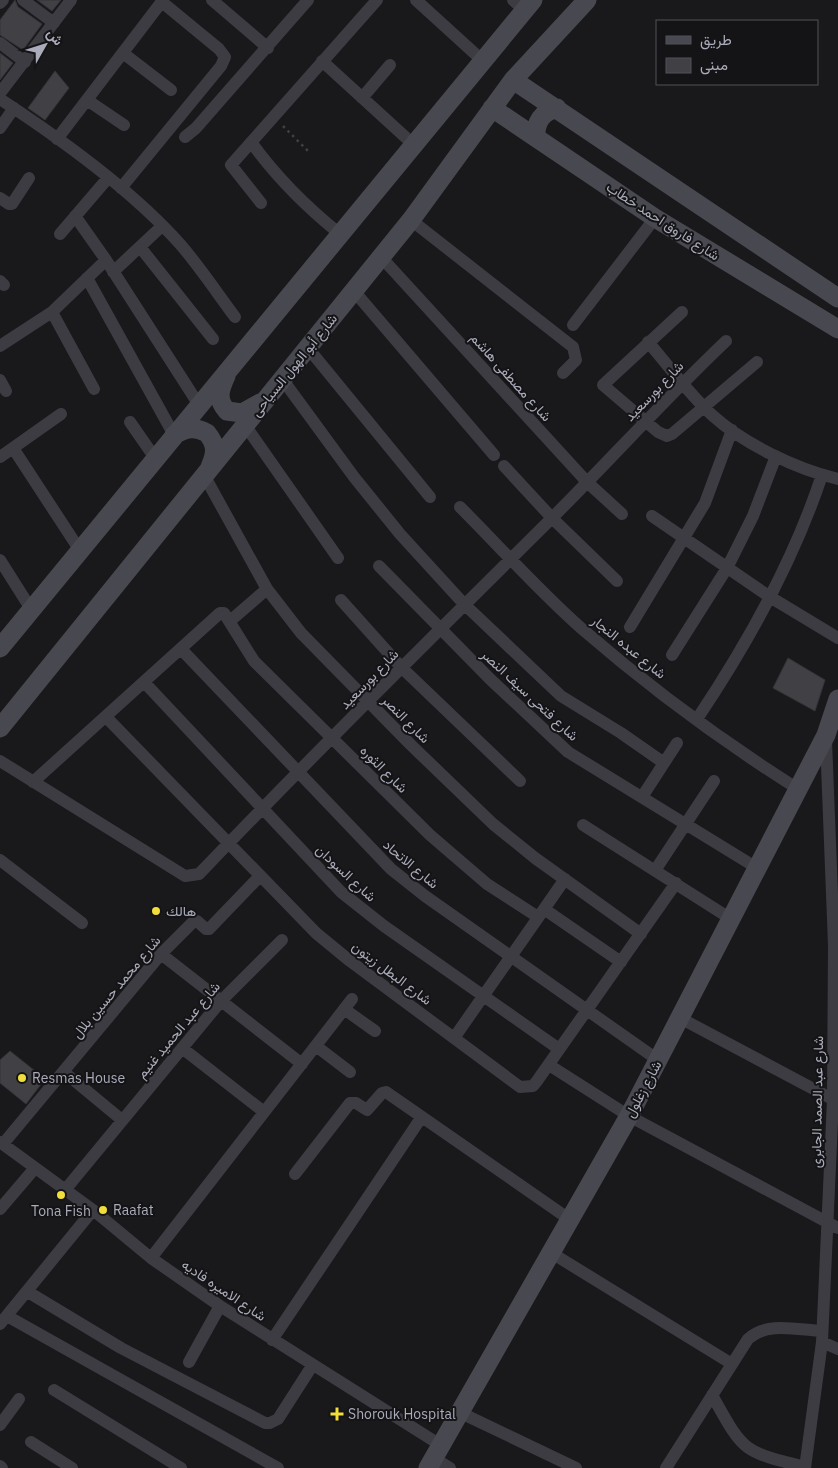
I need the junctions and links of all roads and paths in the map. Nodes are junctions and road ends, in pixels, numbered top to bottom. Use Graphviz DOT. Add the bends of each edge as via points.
graph roads {
  1 [pos="2,0"];
  2 [pos="23,0"];
  3 [pos="71,0"];
  4 [pos="212,0"];
  5 [pos="308,0"];
  6 [pos="416,0"];
  7 [pos="587,0"];
  8 [pos="163,1"];
  9 [pos="371,2"];
  10 [pos="0,3"];
  11 [pos="523,3"];
  12 [pos="54,23"];
  13 [pos="0,43"];
  14 [pos="268,48"];
  15 [pos="123,53"];
  16 [pos="322,61"];
  17 [pos="483,61"];
  18 [pos="25,62"];
  19 [pos="390,65"];
  20 [pos="513,80"];
  21 [pos="171,90"];
  22 [pos="0,93"];
  23 [pos="362,98"];
  24 [pos="0,99"];
  25 [pos="87,100"];
  26 [pos="14,108"];
  27 [pos="492,108"];
  28 [pos="557,108"];
  29 [pos="274,116"];
  30 [pos="124,125"];
  31 [pos="0,128"];
  32 [pos="185,137"];
  33 [pos="536,138"];
  34 [pos="57,139"];
  35 [pos="251,142"];
  36 [pos="414,145"];
  37 [pos="308,151"];
  38 [pos="29,178"];
  39 [pos="108,178"];
  40 [pos="121,188"];
  41 [pos="0,198"];
  42 [pos="261,203"];
  43 [pos="75,216"];
  44 [pos="655,218"];
  45 [pos="411,220"];
  46 [pos="162,226"];
  47 [pos="60,234"];
  48 [pos="340,234"];
  49 [pos="140,247"];
  50 [pos="381,257"];
  51 [pos="106,260"];
  52 [pos="114,272"];
  53 [pos="88,278"];
  54 [pos="354,292"];
  55 [pos="838,298"];
  56 [pos="52,312"];
  57 [pos="682,312"];
  58 [pos="235,317"];
  59 [pos="573,325"];
  60 [pos="838,329"];
  61 [pos="213,339"];
  62 [pos="726,341"];
  63 [pos="648,342"];
  64 [pos="0,346"];
  65 [pos="308,348"];
  66 [pos="757,362"];
  67 [pos="230,368"];
  68 [pos="563,373"];
  69 [pos="283,380"];
  70 [pos="682,382"];
  71 [pos="94,389"];
  72 [pos="266,399"];
  73 [pos="199,405"];
  74 [pos="703,406"];
  75 [pos="61,414"];
  76 [pos="130,422"];
  77 [pos="645,422"];
  78 [pos="246,425"];
  79 [pos="732,430"];
  80 [pos="174,436"];
  81 [pos="13,448"];
  82 [pos="494,455"];
  83 [pos="776,456"];
  84 [pos="0,457"];
  85 [pos="155,458"];
  86 [pos="504,466"];
  87 [pos="207,472"];
  88 [pos="822,475"];
  89 [pos="838,479"];
  90 [pos="587,482"];
  91 [pos="430,497"];
  92 [pos="460,507"];
  93 [pos="622,514"];
  94 [pos="652,516"];
  95 [pos="552,518"];
  96 [pos="684,538"];
  97 [pos="79,550"];
  98 [pos="338,558"];
  99 [pos="510,558"];
  100 [pos="0,560"];
  101 [pos="379,566"];
  102 [pos="727,568"];
  103 [pos="617,580"];
  104 [pos="267,588"];
  105 [pos="770,597"];
  106 [pos="341,600"];
  107 [pos="464,604"];
  108 [pos="31,609"];
  109 [pos="230,621"];
  110 [pos="630,627"];
  111 [pos="440,628"];
  112 [pos="838,638"];
  113 [pos="0,648"];
  114 [pos="181,649"];
  115 [pos="672,655"];
  116 [pos="401,667"];
  117 [pos="144,682"];
  118 [pos="838,700"];
  119 [pos="368,702"];
  120 [pos="106,717"];
  121 [pos="697,719"];
  122 [pos="0,728"];
  123 [pos="826,735"];
  124 [pos="332,738"];
  125 [pos="677,743"];
  126 [pos="0,761"];
  127 [pos="664,763"];
  128 [pos="297,773"];
  129 [pos="520,781"];
  130 [pos="714,781"];
  131 [pos="33,782"];
  132 [pos="798,789"];
  133 [pos="642,797"];
  134 [pos="263,808"];
  135 [pos="583,824"];
  136 [pos="685,825"];
  137 [pos="228,844"];
  138 [pos="834,855"];
  139 [pos="0,860"];
  140 [pos="757,868"];
  141 [pos="656,869"];
  142 [pos="260,876"];
  143 [pos="565,879"];
  144 [pos="676,883"];
  145 [pos="541,913"];
  146 [pos="731,919"];
  147 [pos="82,923"];
  148 [pos="641,934"];
  149 [pos="282,940"];
  150 [pos="836,946"];
  151 [pos="161,954"];
  152 [pos="511,956"];
  153 [pos="621,962"];
  154 [pos="483,996"];
  155 [pos="221,1000"];
  156 [pos="587,1009"];
  157 [pos="680,1018"];
  158 [pos="375,1031"];
  159 [pos="454,1038"];
  160 [pos="316,1046"];
  161 [pos="182,1048"];
  162 [pos="560,1049"];
  163 [pos="658,1060"];
  164 [pos="302,1064"];
  165 [pos="549,1065"];
  166 [pos="64,1072"];
  167 [pos="350,1072"];
  168 [pos="835,1101"];
  169 [pos="264,1112"];
  170 [pos="629,1116"];
  171 [pos="421,1118"];
  172 [pos="122,1120"];
  173 [pos="2,1143"];
  174 [pos="35,1168"];
  175 [pos="295,1174"];
  176 [pos="65,1190"];
  177 [pos="0,1208"];
  178 [pos="92,1210"];
  179 [pos="569,1219"];
  180 [pos="834,1226"];
  181 [pos="550,1252"];
  182 [pos="151,1258"];
  183 [pos="28,1292"];
  184 [pos="220,1306"];
  185 [pos="4,1320"];
  186 [pos="822,1336"];
  187 [pos="272,1340"];
  188 [pos="838,1349"];
  189 [pos="189,1362"];
  190 [pos="732,1364"];
  191 [pos="312,1366"];
  192 [pos="54,1390"];
  193 [pos="712,1395"];
  194 [pos="19,1399"];
  195 [pos="461,1413"];
  196 [pos="0,1425"];
  197 [pos="31,1442"];
  198 [pos="435,1457"];
  199 [pos="805,1467"];
  200 [pos="72,1468"];
  201 [pos="180,1468"];
  202 [pos="278,1468"];
  203 [pos="450,1468"];
  204 [pos="576,1468"];
  205 [pos="666,1468"];
  1 -- 10 [label="street"];
  2 -- 12 [label="street"];
  3 -- 12 [label="street"];
  4 -- 14 [label="street"];
  5 -- 14 [label="street"];
  6 -- 17 [label="street"];
  7 -- 20 [label="main road, شارع أبو الهول السياحى"];
  8 -- 15 [label="street"];
  8 -- 40 [label="street" via="225,57"];
  9 -- 16 [label="street"];
  11 -- 17 [label="main road"];
  12 -- 18 [label="street"];
  13 -- 18 [label="street"];
  14 -- 32 [label="street"];
  15 -- 21 [label="street"];
  15 -- 25 [label="street"];
  16 -- 23 [label="street"];
  16 -- 29 [label="street"];
  17 -- 36 [label="main road"];
  18 -- 22 [label="street"];
  19 -- 23 [label="street"];
  20 -- 27 [label="main road, شارع أبو الهول السياحى"];
  20 -- 28 [label="main road"];
  23 -- 36 [label="street"];
  24 -- 26 [label="street"];
  25 -- 30 [label="street"];
  25 -- 34 [label="street"];
  26 -- 31 [label="street"];
  26 -- 34 [label="street"];
  27 -- 33 [label="main road, شارع فاروق احمد خطاب"];
  27 -- 45 [label="main road, شارع أبو الهول السياحى"];
  28 -- 33 [label="main road" via="542,115 535,130"];
  28 -- 55 [label="main road"];
  29 -- 35 [label="street"];
  29 -- 37 [label="path"];
  33 -- 44 [label="main road, شارع فاروق احمد خطاب"];
  34 -- 39 [label="street"];
  35 -- 42 [label="street" via="230,167"];
  35 -- 48 [label="street" via="306,207"];
  36 -- 48 [label="main road"];
  38 -- 41 [label="street" via="12,204"];
  39 -- 40 [label="street"];
  39 -- 43 [label="street"];
  40 -- 46 [label="street"];
  43 -- 47 [label="street"];
  43 -- 51 [label="street"];
  44 -- 59 [label="street"];
  44 -- 60 [label="main road, شارع فاروق احمد خطاب"];
  45 -- 50 [label="main road, شارع أبو الهول السياحى"];
  45 -- 68 [label="street" via="573,347 576,360"];
  46 -- 49 [label="street"];
  46 -- 58 [label="street" via="192,259"];
  48 -- 67 [label="main road"];
  49 -- 52 [label="street"];
  49 -- 61 [label="street"];
  50 -- 54 [label="main road, شارع أبو الهول السياحى"];
  50 -- 90 [label="street, شارع مصطفى هاشم"];
  51 -- 52 [label="street"];
  51 -- 53 [label="street"];
  52 -- 73 [label="street"];
  53 -- 56 [label="street"];
  53 -- 80 [label="street"];
  54 -- 65 [label="main road, شارع أبو الهول السياحى"];
  54 -- 82 [label="street"];
  56 -- 64 [label="street"];
  56 -- 71 [label="street"];
  57 -- 63 [label="street"];
  62 -- 70 [label="street, شارع بورسعيد"];
  63 -- 70 [label="street"];
  63 -- 77 [label="street" via="603,385"];
  65 -- 69 [label="main road, شارع أبو الهول السياحى"];
  65 -- 91 [label="street"];
  66 -- 74 [label="street"];
  67 -- 72 [label="main road" via="220,391 220,399 227,411 242,413"];
  67 -- 73 [label="main road"];
  69 -- 72 [label="main road, شارع أبو الهول السياحى"];
  69 -- 107 [label="street" via="400,534"];
  70 -- 74 [label="street"];
  70 -- 77 [label="street, شارع بورسعيد"];
  72 -- 78 [label="main road, شارع أبو الهول السياحى"];
  73 -- 80 [label="main road"];
  74 -- 77 [label="street" via="667,436"];
  74 -- 79 [label="street"];
  75 -- 81 [label="street"];
  76 -- 85 [label="street"];
  77 -- 90 [label="street, شارع بورسعيد"];
  78 -- 87 [label="main road, شارع أبو الهول السياحى"];
  78 -- 98 [label="street"];
  79 -- 83 [label="street"];
  79 -- 96 [label="street" via="704,503"];
  80 -- 85 [label="main road"];
  80 -- 87 [label="main road" via="191,428 207,433 215,454"];
  81 -- 84 [label="street"];
  81 -- 97 [label="street"];
  83 -- 88 [label="street"];
  83 -- 102 [label="street" via="753,516"];
  85 -- 97 [label="main road"];
  86 -- 95 [label="street"];
  87 -- 104 [label="street, شارع النصر"];
  87 -- 122 [label="main road, شارع أبو الهول السياحى"];
  88 -- 89 [label="street"];
  88 -- 105 [label="street" via="795,549"];
  90 -- 93 [label="street, شارع مصطفى هاشم"];
  90 -- 95 [label="street, شارع بورسعيد"];
  92 -- 99 [label="street, شارع عبده النجار"];
  94 -- 96 [label="street"];
  95 -- 99 [label="street, شارع بورسعيد"];
  95 -- 103 [label="street"];
  96 -- 102 [label="street"];
  96 -- 110 [label="street"];
  97 -- 108 [label="main road"];
  99 -- 107 [label="street, شارع بورسعيد"];
  99 -- 121 [label="street, شارع عبده النجار" via="580,627"];
  100 -- 108 [label="street"];
  101 -- 111 [label="street, شارع فتحى سيف النصر"];
  102 -- 105 [label="street"];
  102 -- 115 [label="street"];
  104 -- 109 [label="street"];
  104 -- 119 [label="street, شارع النصر" via="301,633"];
  105 -- 112 [label="street"];
  105 -- 121 [label="street"];
  106 -- 116 [label="street"];
  107 -- 111 [label="street, شارع بورسعيد"];
  107 -- 127 [label="street" via="561,696"];
  108 -- 113 [label="main road"];
  109 -- 114 [label="street" via="220,613"];
  109 -- 124 [label="street, شارع الثوره" via="254,661"];
  111 -- 116 [label="street, شارع بورسعيد"];
  111 -- 133 [label="street, شارع فتحى سيف النصر" via="553,740"];
  114 -- 117 [label="street"];
  114 -- 128 [label="street, شارع الاتحاد"];
  116 -- 119 [label="street, شارع بورسعيد"];
  116 -- 129 [label="street"];
  117 -- 120 [label="street"];
  117 -- 134 [label="street, شارع السودان"];
  118 -- 123 [label="main road, شارع زغلول"];
  119 -- 124 [label="street, شارع بورسعيد"];
  119 -- 143 [label="street, شارع النصر" via="493,824"];
  120 -- 131 [label="street"];
  120 -- 137 [label="street, شارع البطل زيتون"];
  121 -- 132 [label="street, شارع عبده النجار" via="751,760"];
  123 -- 132 [label="main road, شارع زغلول"];
  123 -- 138 [label="street, شارع عبد الصمد الجابرى"];
  124 -- 128 [label="street, شارع بورسعيد"];
  124 -- 145 [label="street, شارع الثوره" via="457,860 487,884"];
  125 -- 127 [label="street"];
  126 -- 131 [label="street, شارع بورسعيد"];
  127 -- 133 [label="street"];
  128 -- 134 [label="street, شارع بورسعيد"];
  128 -- 152 [label="street, شارع الاتحاد" via="391,869"];
  130 -- 136 [label="street"];
  131 -- 137 [label="street, شارع بورسعيد" via="184,876 199,874"];
  132 -- 140 [label="main road, شارع زغلول"];
  133 -- 136 [label="street, شارع فتحى سيف النصر"];
  134 -- 137 [label="street, شارع بورسعيد"];
  134 -- 154 [label="street, شارع السودان" via="341,892"];
  135 -- 141 [label="street"];
  136 -- 140 [label="street, شارع فتحى سيف النصر"];
  136 -- 141 [label="street"];
  137 -- 142 [label="street, شارع البطل زيتون"];
  138 -- 150 [label="street, شارع عبد الصمد الجابرى"];
  139 -- 147 [label="street"];
  140 -- 146 [label="main road, شارع زغلول"];
  141 -- 144 [label="street"];
  142 -- 151 [label="street, شارع محمد حسين بلال" via="209,929 194,921"];
  142 -- 159 [label="street, شارع البطل زيتون" via="326,942"];
  143 -- 145 [label="street"];
  143 -- 148 [label="street, شارع النصر"];
  144 -- 146 [label="street"];
  144 -- 148 [label="street, شارع البطل زيتون"];
  145 -- 152 [label="street"];
  145 -- 153 [label="street, شارع الثوره"];
  146 -- 157 [label="main road, شارع زغلول"];
  148 -- 153 [label="street, شارع البطل زيتون"];
  149 -- 155 [label="street, شارع عبد الحميد غنيم"];
  150 -- 168 [label="street, شارع عبد الصمد الجابرى"];
  151 -- 155 [label="street"];
  151 -- 166 [label="street, شارع محمد حسين بلال"];
  152 -- 154 [label="street"];
  152 -- 156 [label="street, شارع الاتحاد"];
  153 -- 156 [label="street, شارع البطل زيتون"];
  154 -- 159 [label="street"];
  154 -- 162 [label="street, شارع السودان"];
  155 -- 161 [label="street, شارع عبد الحميد غنيم"];
  155 -- 164 [label="street"];
  156 -- 162 [label="street, شارع البطل زيتون"];
  156 -- 163 [label="street, شارع الاتحاد"];
  157 -- 163 [label="main road, شارع زغلول"];
  157 -- 168 [label="street"];
  158 -- 160 [label="street" via="348,1004"];
  159 -- 165 [label="street, شارع البطل زيتون" via="520,1087 533,1086"];
  160 -- 164 [label="street"];
  160 -- 167 [label="street"];
  161 -- 169 [label="street"];
  161 -- 172 [label="street, شارع عبد الحميد غنيم"];
  162 -- 165 [label="street, شارع البطل زيتون"];
  163 -- 170 [label="main road, شارع زغلول"];
  164 -- 169 [label="street"];
  165 -- 170 [label="street"];
  166 -- 172 [label="street"];
  166 -- 173 [label="street, شارع محمد حسين بلال"];
  168 -- 180 [label="street, شارع عبد الصمد الجابرى"];
  169 -- 182 [label="street"];
  170 -- 179 [label="main road, شارع زغلول"];
  170 -- 180 [label="street"];
  171 -- 175 [label="street" via="386,1092 368,1110 350,1103"];
  171 -- 179 [label="street"];
  171 -- 187 [label="street"];
  172 -- 176 [label="street, شارع عبد الحميد غنيم"];
  173 -- 174 [label="street, شارع الاميره فاديه"];
  174 -- 176 [label="street, شارع الاميره فاديه"];
  174 -- 177 [label="street"];
  176 -- 178 [label="street, شارع الاميره فاديه"];
  178 -- 182 [label="street, شارع الاميره فاديه"];
  178 -- 183 [label="street"];
  179 -- 181 [label="main road, شارع زغلول"];
  180 -- 186 [label="street, شارع عبد الصمد الجابرى"];
  181 -- 190 [label="street"];
  181 -- 195 [label="main road, شارع زغلول"];
  182 -- 184 [label="street, شارع الاميره فاديه"];
  183 -- 185 [label="street"];
  183 -- 191 [label="street" via="121,1348 265,1423 278,1418"];
  184 -- 187 [label="street, شارع الاميره فاديه"];
  184 -- 189 [label="street"];
  185 -- 202 [label="street"];
  186 -- 188 [label="street"];
  186 -- 190 [label="street" via="761,1329 748,1338"];
  186 -- 199 [label="street, شارع عبد الصمد الجابرى"];
  187 -- 191 [label="street, شارع الاميره فاديه"];
  190 -- 193 [label="street"];
  191 -- 198 [label="street, شارع الاميره فاديه"];
  192 -- 201 [label="street"];
  193 -- 199 [label="street" via="734,1434 746,1448"];
  193 -- 205 [label="street"];
  194 -- 196 [label="street"];
  195 -- 198 [label="main road, شارع زغلول"];
  195 -- 204 [label="street"];
  197 -- 200 [label="street"];
  198 -- 203 [label="street, شارع الاميره فاديه"];
}
